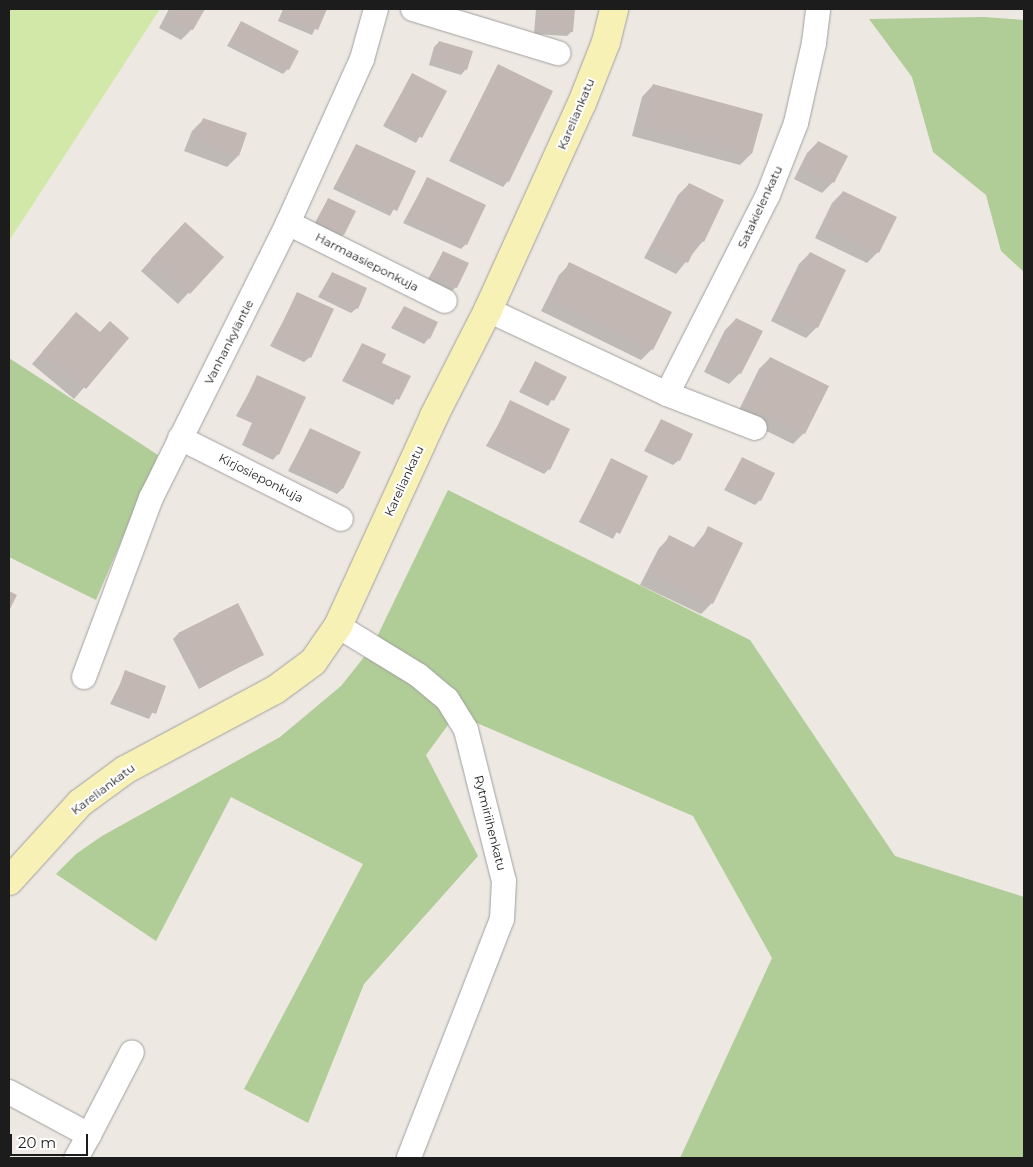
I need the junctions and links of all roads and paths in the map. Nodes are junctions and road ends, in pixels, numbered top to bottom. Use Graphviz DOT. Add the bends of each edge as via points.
graph roads {
  1 [pos="376,9"];
  2 [pos="413,9"];
  3 [pos="614,9"];
  4 [pos="818,9"];
  5 [pos="558,53"];
  6 [pos="288,223"];
  7 [pos="445,301"];
  8 [pos="488,310"];
  9 [pos="667,394"];
  10 [pos="755,428"];
  11 [pos="180,438"];
  12 [pos="341,519"];
  13 [pos="338,626"];
  14 [pos="84,677"];
  15 [pos="9,881"];
  16 [pos="132,1052"];
  17 [pos="9,1092"];
  18 [pos="89,1135"];
  19 [pos="76,1158"];
  20 [pos="409,1158"];
  1 -- 6 [label="street, Vanhankyläntie" via="362,59"];
  2 -- 5 [label="street"];
  3 -- 8 [label="street, Kareliankatu" via="606,42 582,103"];
  4 -- 9 [label="street, Satakielenkatu" via="814,43 796,123 768,195"];
  6 -- 7 [label="street, Harmaasieponkuja"];
  6 -- 11 [label="street, Vanhankyläntie"];
  8 -- 9 [label="street"];
  8 -- 13 [label="street, Kareliankatu" via="434,416"];
  9 -- 10 [label="street"];
  11 -- 12 [label="street, Kirjosieponkuja"];
  11 -- 14 [label="street, Vanhankyläntie" via="151,498"];
  13 -- 15 [label="street, Kareliankatu" via="313,662 275,690 125,770 80,803 51,831"];
  13 -- 20 [label="street, Rytmiriihenkatu" via="418,675 447,699 466,730 504,882 502,919"];
  16 -- 18 [label="street"];
  17 -- 18 [label="street"];
  18 -- 19 [label="street"];
}
